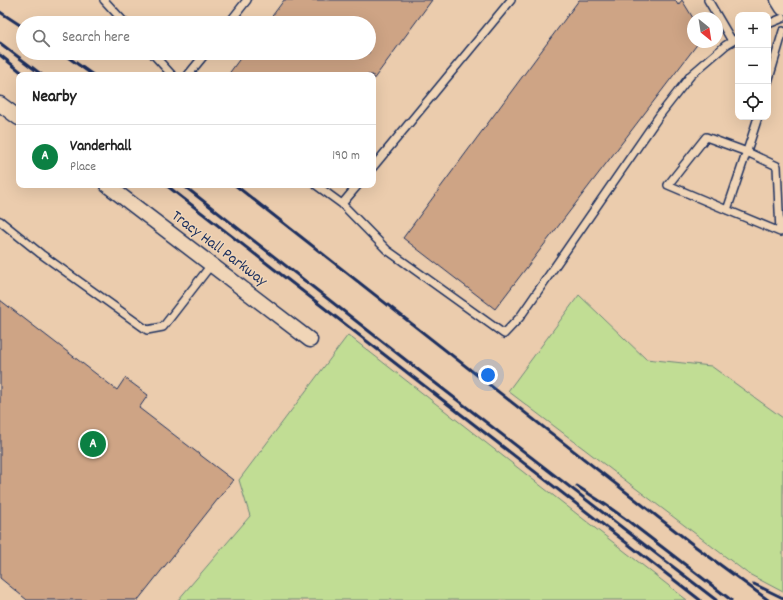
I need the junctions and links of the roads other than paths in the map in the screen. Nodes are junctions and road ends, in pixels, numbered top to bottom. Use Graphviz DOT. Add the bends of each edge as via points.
graph roads {
  1 [pos="104,0"];
  2 [pos="247,0"];
  3 [pos="511,0"];
  4 [pos="708,0"];
  5 [pos="778,0"];
  6 [pos="783,8"];
  7 [pos="119,16"];
  8 [pos="234,16"];
  9 [pos="783,18"];
  10 [pos="771,23"];
  11 [pos="783,31"];
  12 [pos="735,40"];
  13 [pos="158,60"];
  14 [pos="200,60"];
  15 [pos="169,72"];
  16 [pos="190,72"];
  17 [pos="771,72"];
  18 [pos="0,104"];
  19 [pos="16,116"];
  20 [pos="757,120"];
  21 [pos="747,152"];
  22 [pos="376,163"];
  23 [pos="111,188"];
  24 [pos="320,188"];
  25 [pos="355,188"];
  26 [pos="342,204"];
  27 [pos="726,210"];
  28 [pos="0,221"];
  29 [pos="212,265"];
  30 [pos="310,340"];
  1 -- 7 [label="lane"];
  2 -- 8 [label="lane"];
  3 -- 22 [label="lane"];
  4 -- 12 [label="lane"];
  5 -- 6 [label="street"];
  9 -- 10 [label="lane"];
  11 -- 17 [label="lane"];
  12 -- 26 [label="lane" via="691,75 659,116 520,317 504,334 387,250"];
  13 -- 15 [label="lane"];
  14 -- 16 [label="lane"];
  18 -- 19 [label="street"];
  20 -- 21 [label="lane"];
  21 -- 27 [label="lane"];
  21 -- 27 [label="lane" via="777,166 780,232"];
  21 -- 27 [label="lane" via="706,138 668,185"];
  23 -- 29 [label="street, Tracy Hall Parkway"];
  24 -- 26 [label="lane"];
  25 -- 26 [label="lane"];
  28 -- 29 [label="lane" via="41,254 147,330 163,327"];
  29 -- 30 [label="street, Tracy Hall Parkway"];
}
